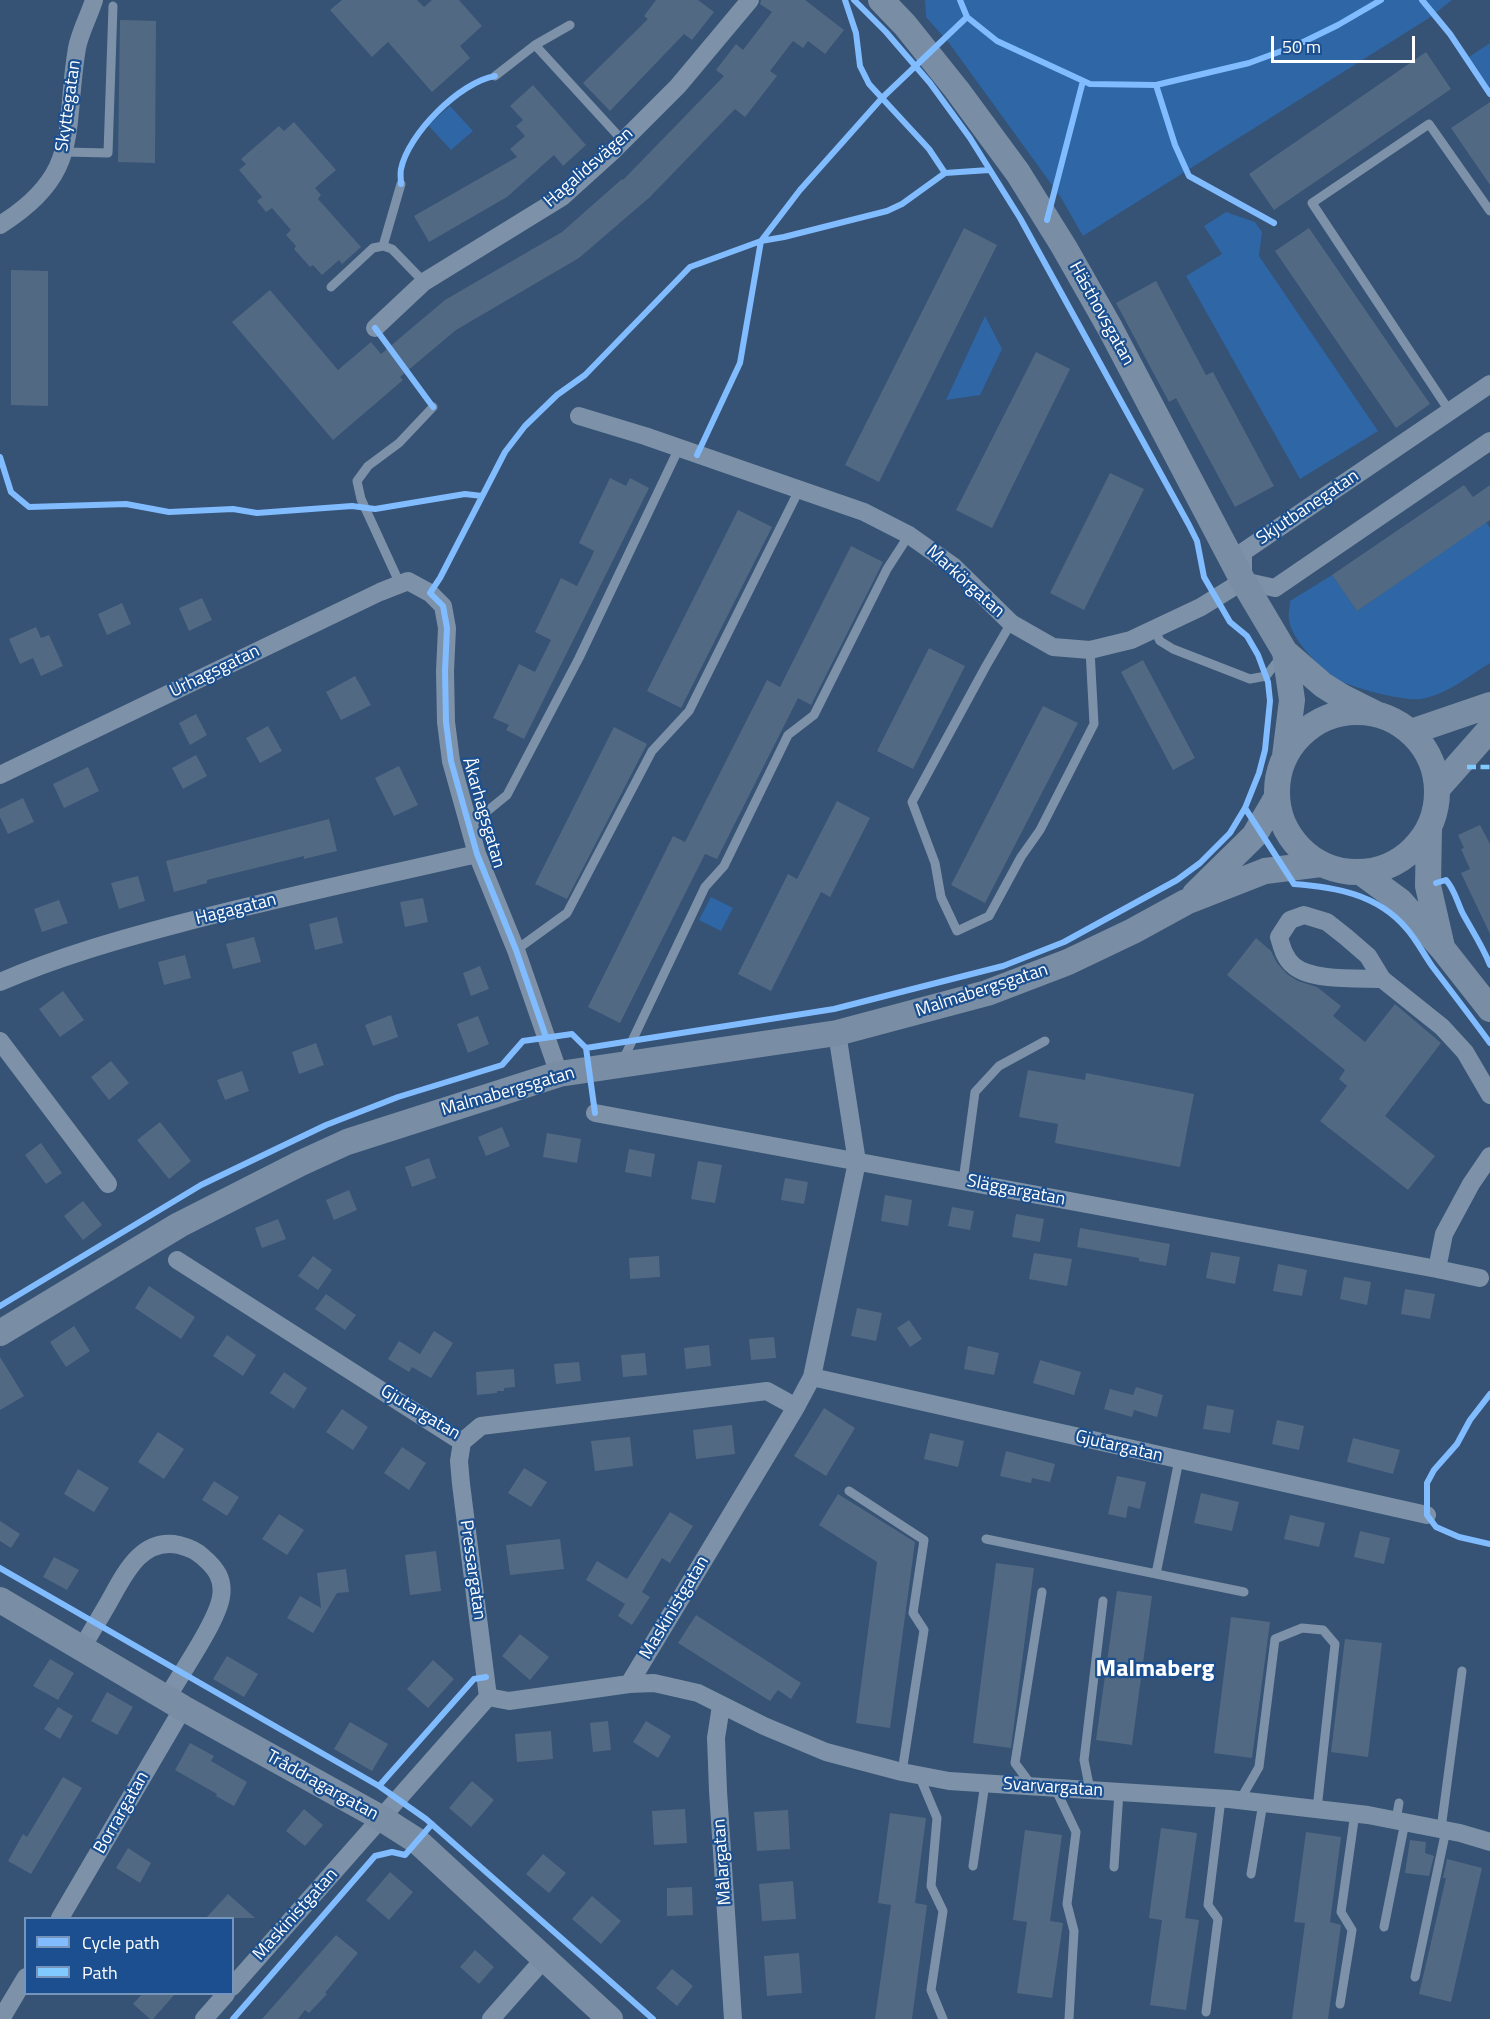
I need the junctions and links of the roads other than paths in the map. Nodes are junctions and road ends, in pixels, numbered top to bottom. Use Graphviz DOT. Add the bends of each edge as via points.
graph roads {
  1 [pos="94,0"];
  2 [pos="750,0"];
  3 [pos="881,0"];
  4 [pos="113,6"];
  5 [pos="570,25"];
  6 [pos="535,45"];
  7 [pos="495,76"];
  8 [pos="623,141"];
  9 [pos="65,152"];
  10 [pos="401,184"];
  11 [pos="1490,211"];
  12 [pos="0,225"];
  13 [pos="383,246"];
  14 [pos="424,282"];
  15 [pos="331,287"];
  16 [pos="375,328"];
  17 [pos="1490,384"];
  18 [pos="433,407"];
  19 [pos="1450,412"];
  20 [pos="579,416"];
  21 [pos="1490,441"];
  22 [pos="679,448"];
  23 [pos="799,490"];
  24 [pos="909,534"];
  25 [pos="1243,581"];
  26 [pos="400,584"];
  27 [pos="1011,623"];
  28 [pos="1154,629"];
  29 [pos="1090,650"];
  30 [pos="1286,652"];
  31 [pos="1490,705"];
  32 [pos="1374,713"];
  33 [pos="1490,729"];
  34 [pos="1411,732"];
  35 [pos="1285,756"];
  36 [pos="0,775"];
  37 [pos="1438,788"];
  38 [pos="1277,797"];
  39 [pos="469,826"];
  40 [pos="1429,829"];
  41 [pos="477,854"];
  42 [pos="1321,864"];
  43 [pos="1362,873"];
  44 [pos="1186,902"];
  45 [pos="1442,948"];
  46 [pos="516,950"];
  47 [pos="1382,979"];
  48 [pos="0,982"];
  49 [pos="1490,1009"];
  50 [pos="837,1033"];
  51 [pos="0,1041"];
  52 [pos="1045,1041"];
  53 [pos="621,1065"];
  54 [pos="559,1074"];
  55 [pos="1490,1095"];
  56 [pos="595,1113"];
  57 [pos="1490,1156"];
  58 [pos="857,1162"];
  59 [pos="963,1181"];
  60 [pos="108,1184"];
  61 [pos="177,1260"];
  62 [pos="1437,1269"];
  63 [pos="1480,1278"];
  64 [pos="0,1333"];
  65 [pos="812,1377"];
  66 [pos="796,1407"];
  67 [pos="462,1442"];
  68 [pos="1179,1460"];
  69 [pos="849,1491"];
  70 [pos="1427,1515"];
  71 [pos="986,1539"];
  72 [pos="1156,1574"];
  73 [pos="1042,1592"];
  74 [pos="1244,1592"];
  75 [pos="0,1600"];
  76 [pos="1103,1601"];
  77 [pos="82,1648"];
  78 [pos="1462,1671"];
  79 [pos="629,1684"];
  80 [pos="489,1697"];
  81 [pos="175,1703"];
  82 [pos="721,1706"];
  83 [pos="910,1774"];
  84 [pos="985,1783"];
  85 [pos="1032,1786"];
  86 [pos="1055,1788"];
  87 [pos="1090,1790"];
  88 [pos="1119,1792"];
  89 [pos="1221,1798"];
  90 [pos="1240,1800"];
  91 [pos="1263,1803"];
  92 [pos="1317,1809"];
  93 [pos="1355,1813"];
  94 [pos="1400,1815"];
  95 [pos="381,1818"];
  96 [pos="1444,1830"];
  97 [pos="1490,1842"];
  98 [pos="973,1866"];
  99 [pos="1114,1867"];
  100 [pos="1251,1874"];
  101 [pos="61,1917"];
  102 [pos="1384,1927"];
  103 [pos="544,1959"];
  104 [pos="1415,1977"];
  105 [pos="24,1980"];
  106 [pos="234,1985"];
  107 [pos="225,1995"];
  108 [pos="1340,2004"];
  109 [pos="1206,2012"];
  110 [pos="1,2019"];
  111 [pos="204,2019"];
  112 [pos="491,2019"];
  113 [pos="610,2019"];
  114 [pos="733,2019"];
  115 [pos="943,2019"];
  116 [pos="1069,2019"];
  1 -- 9 [label="street, Skyttegatan" via="77,46"];
  2 -- 8 [label="street, Hagalidsvägen" via="678,86"];
  3 -- 25 [label="main road, Hästhovsgatan" via="957,90 1024,182 1110,328"];
  4 -- 9 [label="lane" via="108,153"];
  5 -- 6 [label="lane"];
  6 -- 7 [label="lane"];
  6 -- 8 [label="lane"];
  8 -- 14 [label="street, Hagalidsvägen" via="562,196"];
  9 -- 12 [label="street, Skyttegatan" via="42,193"];
  10 -- 13 [label="lane"];
  11 -- 19 [label="lane" via="1429,124 1312,203"];
  13 -- 14 [label="lane" via="392,249"];
  13 -- 15 [label="lane" via="373,248"];
  14 -- 16 [label="street, Hagalidsvägen"];
  17 -- 19 [label="street, Skjutbanegatan"];
  18 -- 26 [label="lane" via="399,443 368,466 357,482"];
  19 -- 25 [label="street, Skjutbanegatan" via="1243,552"];
  20 -- 22 [label="street, Markörgatan"];
  21 -- 25 [label="street" via="1275,588"];
  22 -- 23 [label="street, Markörgatan"];
  22 -- 39 [label="lane" via="579,658 507,795"];
  23 -- 24 [label="street, Markörgatan" via="864,512"];
  23 -- 46 [label="lane" via="689,711 652,751 567,912"];
  24 -- 27 [label="street, Markörgatan" via="953,567"];
  24 -- 53 [label="lane" via="887,569 814,715 788,735 724,866 705,887"];
  25 -- 28 [label="street, Markörgatan"];
  25 -- 30 [label="main road, Hästhovsgatan"];
  26 -- 36 [label="street, Urhagsgatan"];
  26 -- 39 [label="street, Åkarhagsgatan" via="408,581 430,593 443,606 447,628 446,722 451,761"];
  27 -- 29 [label="street, Markörgatan" via="1053,647"];
  27 -- 29 [label="lane" via="912,802 935,863 941,897 957,931 989,916 1021,856 1040,830 1094,724"];
  28 -- 29 [label="street, Markörgatan" via="1131,640"];
  28 -- 30 [label="lane" via="1160,641 1173,649 1251,679 1266,676"];
  30 -- 32 [label="main road, Hästhovsgatan" via="1323,685"];
  30 -- 35 [label="main road, Hästhovsgatan" via="1292,700"];
  31 -- 34 [label="main road"];
  32 -- 34 [label="main road"];
  32 -- 35 [label="main road" via="1353,712 1322,720 1297,738"];
  33 -- 37 [label="main road"];
  34 -- 37 [label="main road" via="1425,748"];
  35 -- 38 [label="main road" via="1278,776"];
  37 -- 40 [label="main road"];
  38 -- 42 [label="main road" via="1290,836 1303,852"];
  38 -- 44 [label="main road, Malmabergsgatan" via="1254,836"];
  39 -- 41 [label="street, Åkarhagsgatan"];
  40 -- 43 [label="main road" via="1401,860"];
  40 -- 45 [label="main road" via="1428,886"];
  41 -- 46 [label="street, Åkarhagsgatan"];
  41 -- 48 [label="street, Hagagatan" via="220,913 113,942"];
  42 -- 43 [label="main road"];
  42 -- 44 [label="main road, Malmabergsgatan" via="1264,871"];
  43 -- 45 [label="main road" via="1400,902"];
  44 -- 50 [label="main road, Malmabergsgatan" via="1077,958 1017,982"];
  45 -- 49 [label="main road"];
  46 -- 54 [label="street, Åkarhagsgatan"];
  47 -- 47 [label="street" via="1368,957 1327,922 1304,915 1290,920 1279,937 1283,953 1294,967 1310,974"];
  47 -- 55 [label="street" via="1442,1027 1465,1052"];
  50 -- 53 [label="main road, Malmabergsgatan"];
  50 -- 58 [label="street, Maskinistgatan"];
  51 -- 60 [label="street"];
  52 -- 59 [label="lane" via="999,1066 975,1092"];
  53 -- 54 [label="main road, Malmabergsgatan"];
  54 -- 64 [label="main road, Malmabergsgatan" via="347,1142 301,1163 179,1225"];
  56 -- 58 [label="street, Släggargatan"];
  57 -- 62 [label="street" via="1444,1234"];
  58 -- 59 [label="street, Släggargatan"];
  58 -- 65 [label="street, Maskinistgatan"];
  59 -- 62 [label="street, Släggargatan"];
  61 -- 67 [label="street, Gjutargatan"];
  62 -- 63 [label="street, Släggargatan"];
  65 -- 66 [label="street, Maskinistgatan"];
  65 -- 68 [label="street, Gjutargatan"];
  66 -- 67 [label="street, Gjutargatan" via="767,1390 481,1426"];
  66 -- 79 [label="street, Maskinistgatan"];
  67 -- 80 [label="street, Pressargatan" via="460,1484"];
  68 -- 70 [label="street, Gjutargatan"];
  68 -- 72 [label="lane"];
  69 -- 83 [label="lane" via="924,1540 913,1613 924,1630"];
  71 -- 72 [label="lane"];
  72 -- 74 [label="lane"];
  73 -- 85 [label="lane" via="1015,1763"];
  75 -- 77 [label="main road, Tråddragargatan"];
  76 -- 87 [label="lane" via="1084,1760"];
  77 -- 81 [label="main road, Tråddragargatan"];
  77 -- 81 [label="street, Borrargatan" via="132,1563 149,1548 167,1543 201,1555 217,1571 221,1597"];
  78 -- 96 [label="lane"];
  79 -- 80 [label="street" via="508,1701"];
  79 -- 82 [label="street, Svarvargatan" via="654,1683 699,1693"];
  80 -- 95 [label="street, Maskinistgatan"];
  81 -- 95 [label="main road, Tråddragargatan"];
  81 -- 101 [label="street, Borrargatan"];
  82 -- 83 [label="street, Svarvargatan" via="826,1752"];
  82 -- 114 [label="street, Målargatan" via="716,1738"];
  83 -- 84 [label="street, Svarvargatan"];
  83 -- 115 [label="lane" via="937,1818 931,1886 943,1911 931,1990"];
  84 -- 85 [label="street, Svarvargatan"];
  84 -- 98 [label="lane"];
  85 -- 86 [label="street, Svarvargatan"];
  86 -- 87 [label="street, Svarvargatan"];
  86 -- 116 [label="lane" via="1076,1832 1067,1904 1074,1931"];
  87 -- 88 [label="street, Svarvargatan"];
  88 -- 89 [label="street, Svarvargatan"];
  88 -- 99 [label="lane"];
  89 -- 90 [label="street, Svarvargatan"];
  89 -- 109 [label="lane" via="1208,1905 1218,1919"];
  90 -- 91 [label="street, Svarvargatan"];
  90 -- 92 [label="lane" via="1259,1767 1275,1639 1302,1628 1323,1630 1335,1644"];
  91 -- 92 [label="street, Svarvargatan"];
  91 -- 100 [label="lane"];
  92 -- 93 [label="street, Svarvargatan"];
  93 -- 94 [label="street, Svarvargatan"];
  93 -- 108 [label="lane" via="1341,1912 1352,1930"];
  94 -- 96 [label="street, Svarvargatan"];
  94 -- 102 [label="lane"];
  95 -- 103 [label="main road, Tråddragargatan" via="417,1841"];
  95 -- 106 [label="street, Maskinistgatan"];
  96 -- 97 [label="street, Svarvargatan"];
  96 -- 104 [label="lane"];
  103 -- 112 [label="street"];
  103 -- 113 [label="main road, Tråddragargatan"];
  105 -- 110 [label="street"];
  107 -- 111 [label="street"];
}
